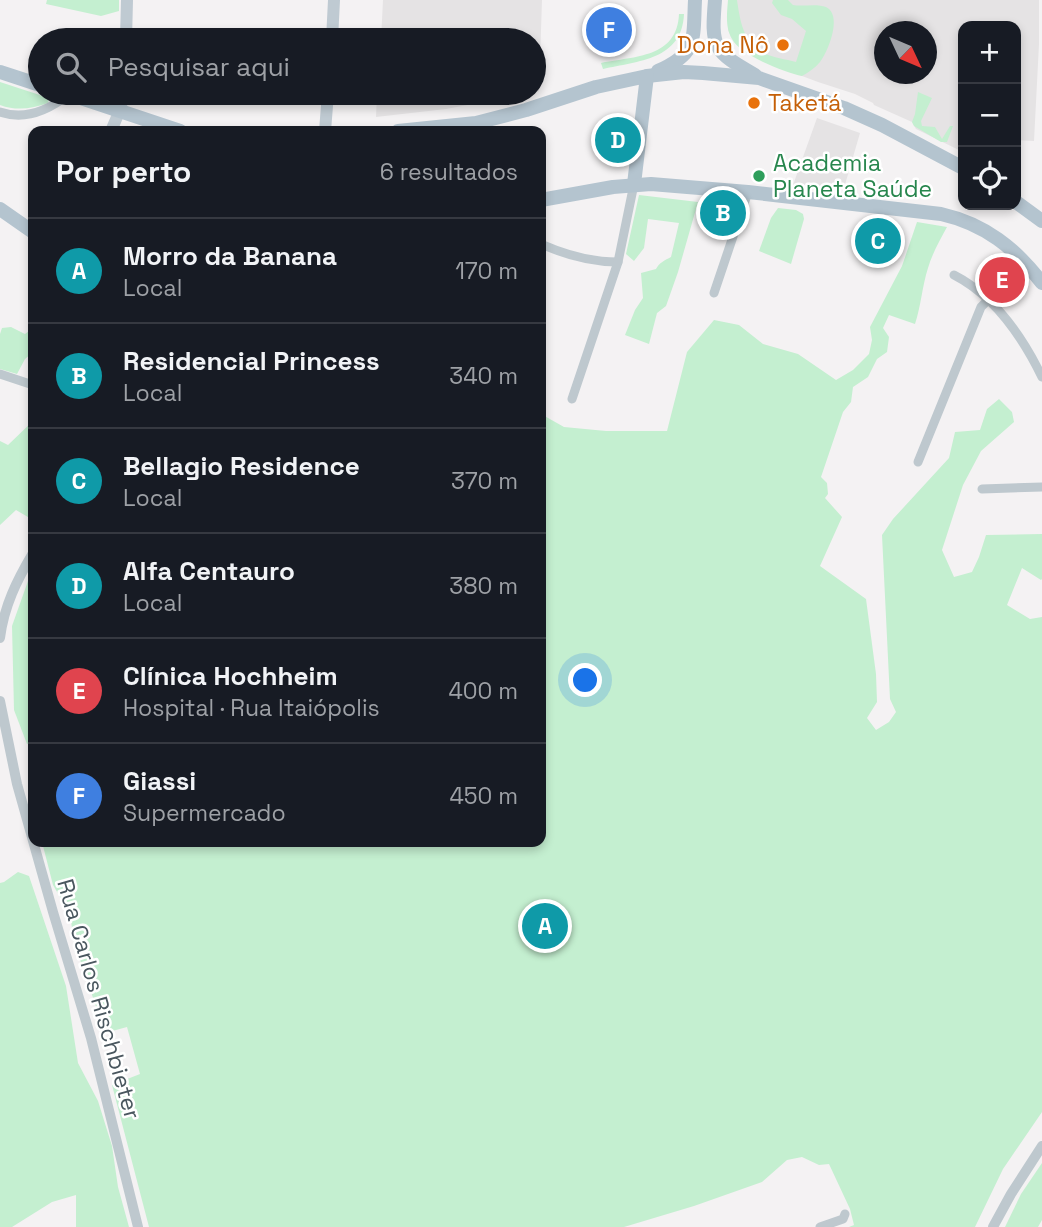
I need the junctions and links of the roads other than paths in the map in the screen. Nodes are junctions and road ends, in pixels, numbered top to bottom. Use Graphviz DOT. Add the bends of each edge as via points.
graph roads {
  1 [pos="127,0"];
  2 [pos="334,0"];
  3 [pos="695,0"];
  4 [pos="715,0"];
  5 [pos="126,28"];
  6 [pos="333,28"];
  7 [pos="693,40"];
  8 [pos="716,43"];
  9 [pos="0,72"];
  10 [pos="647,76"];
  11 [pos="760,78"];
  12 [pos="28,81"];
  13 [pos="546,103"];
  14 [pos="54,105"];
  15 [pos="102,105"];
  16 [pos="105,105"];
  17 [pos="121,105"];
  18 [pos="327,105"];
  19 [pos="541,105"];
  20 [pos="120,110"];
  21 [pos="0,112"];
  22 [pos="109,126"];
  23 [pos="112,126"];
  24 [pos="166,126"];
  25 [pos="325,126"];
  26 [pos="447,126"];
  27 [pos="958,166"];
  28 [pos="634,184"];
  29 [pos="748,192"];
  30 [pos="546,199"];
  31 [pos="1021,206"];
  32 [pos="0,209"];
  33 [pos="1042,221"];
  34 [pos="28,229"];
  35 [pos="546,246"];
  36 [pos="618,262"];
  37 [pos="954,275"];
  38 [pos="1042,283"];
  39 [pos="714,293"];
  40 [pos="989,299"];
  41 [pos="0,374"];
  42 [pos="1042,377"];
  43 [pos="28,383"];
  44 [pos="572,399"];
  45 [pos="918,462"];
  46 [pos="1042,487"];
  47 [pos="982,489"];
  48 [pos="28,562"];
  49 [pos="0,638"];
  50 [pos="0,701"];
  51 [pos="28,823"];
  52 [pos="35,847"];
  53 [pos="1042,1146"];
  54 [pos="845,1214"];
  55 [pos="138,1227"];
  56 [pos="820,1227"];
  57 [pos="993,1227"];
  1 -- 5 [label="main road"];
  2 -- 6 [label="main road"];
  3 -- 7 [label="main road"];
  4 -- 8 [label="main road" via="712,31"];
  7 -- 8 [label="main road" via="702,48"];
  7 -- 10 [label="main road" via="681,58"];
  8 -- 11 [label="main road" via="733,62"];
  9 -- 12 [label="main road"];
  10 -- 11 [label="main road" via="684,72"];
  10 -- 13 [label="main road"];
  10 -- 28 [label="main road"];
  11 -- 27 [label="main road" via="853,111"];
  14 -- 21 [label="street" via="16,116"];
  15 -- 22 [label="main road"];
  16 -- 20 [label="main road"];
  17 -- 20 [label="main road"];
  18 -- 25 [label="main road"];
  19 -- 26 [label="main road"];
  20 -- 23 [label="main road"];
  20 -- 24 [label="main road"];
  28 -- 29 [label="main road"];
  28 -- 30 [label="main road"];
  28 -- 36 [label="street"];
  29 -- 38 [label="main road" via="962,219 1003,242"];
  29 -- 39 [label="street"];
  31 -- 33 [label="main road"];
  32 -- 34 [label="main road"];
  35 -- 36 [label="street" via="583,259"];
  36 -- 44 [label="street"];
  37 -- 40 [label="street"];
  40 -- 42 [label="street"];
  40 -- 45 [label="street" via="981,307"];
  41 -- 43 [label="street"];
  46 -- 47 [label="street"];
  48 -- 49 [label="street" via="10,595"];
  50 -- 51 [label="street, Rua Carlos Rischbieter"];
  52 -- 55 [label="street, Rua Carlos Rischbieter" via="88,1027"];
  53 -- 57 [label="street"];
  54 -- 56 [label="street" via="843,1219"];
}
